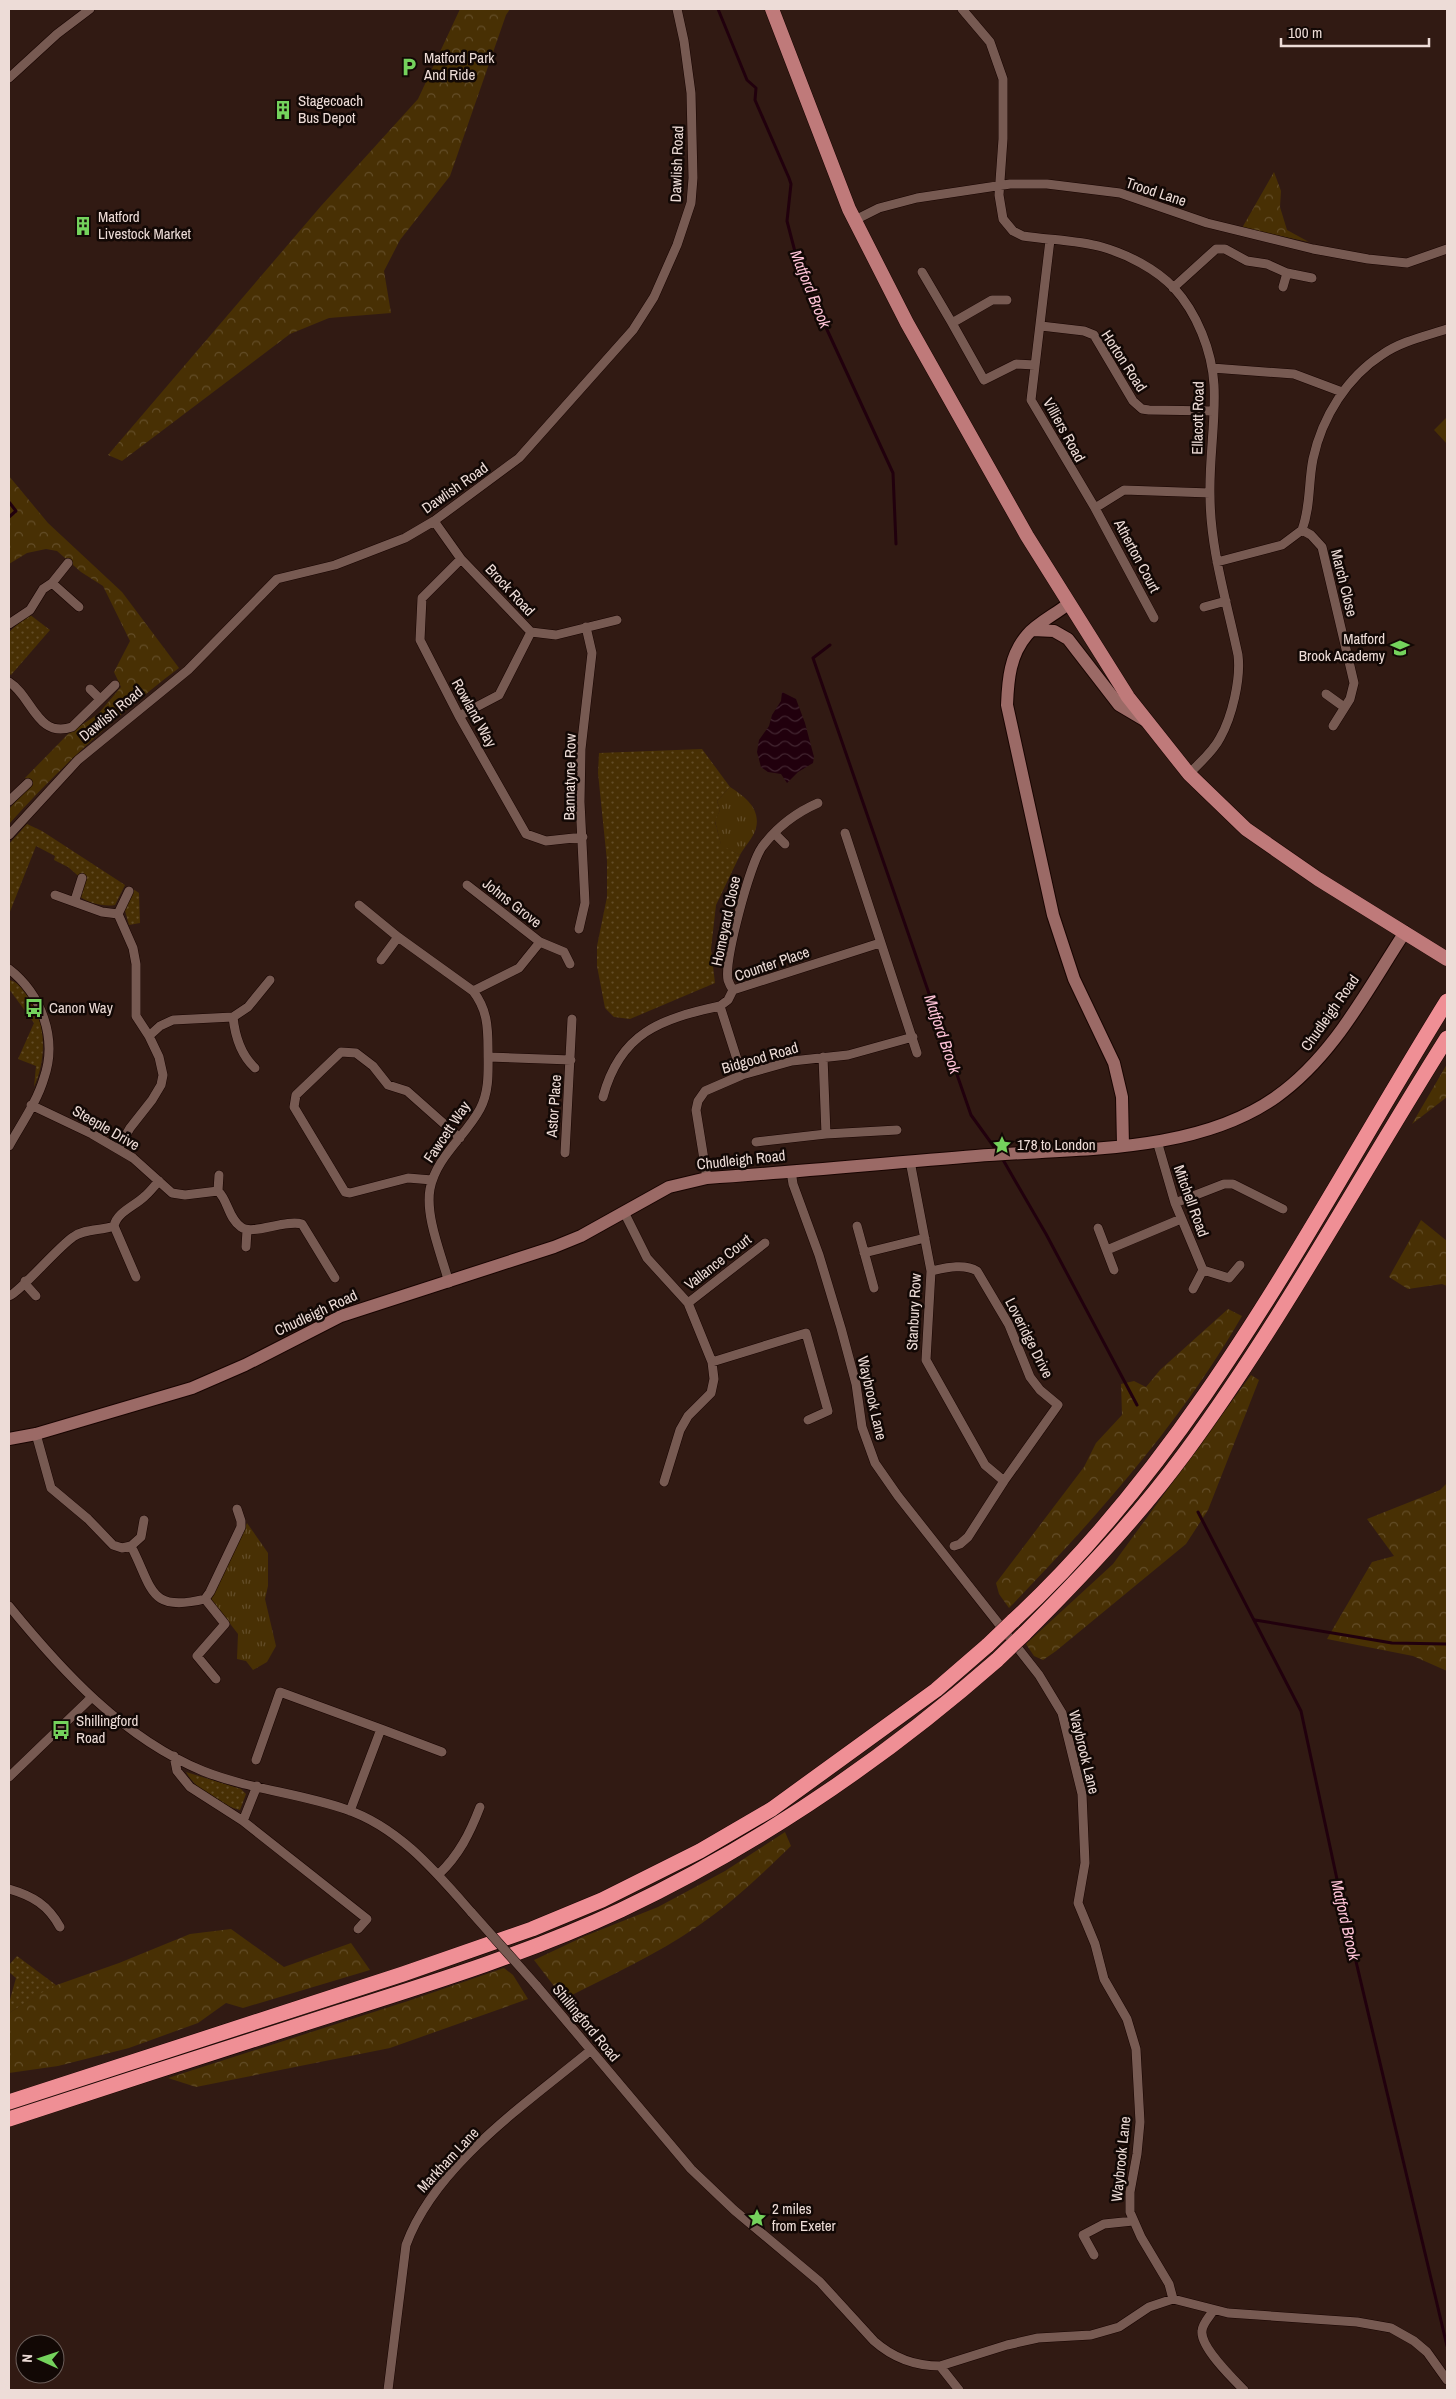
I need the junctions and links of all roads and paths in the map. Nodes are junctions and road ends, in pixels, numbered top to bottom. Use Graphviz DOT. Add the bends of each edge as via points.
graph roads {
  1 [pos="90,9"];
  2 [pos="677,9"];
  3 [pos="772,9"];
  4 [pos="962,9"];
  5 [pos="9,78"];
  6 [pos="999,185"];
  7 [pos="855,220"];
  8 [pos="1050,240"];
  9 [pos="1447,249"];
  10 [pos="922,272"];
  11 [pos="1287,273"];
  12 [pos="1312,278"];
  13 [pos="1283,287"];
  14 [pos="1173,288"];
  15 [pos="1007,300"];
  16 [pos="952,323"];
  17 [pos="1041,326"];
  18 [pos="1447,329"];
  19 [pos="1035,365"];
  20 [pos="1212,368"];
  21 [pos="1342,392"];
  22 [pos="1214,411"];
  23 [pos="1210,493"];
  24 [pos="1095,508"];
  25 [pos="434,521"];
  26 [pos="1302,530"];
  27 [pos="461,558"];
  28 [pos="1217,562"];
  29 [pos="68,563"];
  30 [pos="52,583"];
  31 [pos="1226,601"];
  32 [pos="1068,604"];
  33 [pos="79,607"];
  34 [pos="1204,607"];
  35 [pos="1154,618"];
  36 [pos="617,620"];
  37 [pos="9,624"];
  38 [pos="586,627"];
  39 [pos="1033,630"];
  40 [pos="531,632"];
  41 [pos="9,682"];
  42 [pos="115,685"];
  43 [pos="90,689"];
  44 [pos="1326,694"];
  45 [pos="99,698"];
  46 [pos="1344,707"];
  47 [pos="459,716"];
  48 [pos="1146,721"];
  49 [pos="1333,726"];
  50 [pos="1189,774"];
  51 [pos="28,783"];
  52 [pos="9,802"];
  53 [pos="818,803"];
  54 [pos="774,833"];
  55 [pos="845,833"];
  56 [pos="9,835"];
  57 [pos="583,837"];
  58 [pos="785,844"];
  59 [pos="82,878"];
  60 [pos="467,885"];
  61 [pos="129,891"];
  62 [pos="55,895"];
  63 [pos="75,900"];
  64 [pos="359,905"];
  65 [pos="118,914"];
  66 [pos="579,929"];
  67 [pos="1405,932"];
  68 [pos="398,937"];
  69 [pos="540,942"];
  70 [pos="880,943"];
  71 [pos="1447,959"];
  72 [pos="382,960"];
  73 [pos="570,964"];
  74 [pos="9,969"];
  75 [pos="270,980"];
  76 [pos="734,990"];
  77 [pos="473,991"];
  78 [pos="1447,1001"];
  79 [pos="720,1006"];
  80 [pos="233,1017"];
  81 [pos="572,1019"];
  82 [pos="150,1036"];
  83 [pos="913,1038"];
  84 [pos="1447,1038"];
  85 [pos="917,1053"];
  86 [pos="488,1057"];
  87 [pos="823,1057"];
  88 [pos="571,1060"];
  89 [pos="255,1068"];
  90 [pos="742,1076"];
  91 [pos="603,1097"];
  92 [pos="31,1105"];
  93 [pos="897,1130"];
  94 [pos="826,1134"];
  95 [pos="460,1138"];
  96 [pos="1157,1141"];
  97 [pos="756,1142"];
  98 [pos="9,1146"];
  99 [pos="1123,1146"];
  100 [pos="118,1149"];
  101 [pos="565,1153"];
  102 [pos="910,1162"];
  103 [pos="791,1172"];
  104 [pos="219,1175"];
  105 [pos="706,1178"];
  106 [pos="432,1180"];
  107 [pos="159,1181"];
  108 [pos="218,1191"];
  109 [pos="1175,1203"];
  110 [pos="1283,1209"];
  111 [pos="624,1214"];
  112 [pos="1181,1219"];
  113 [pos="114,1226"];
  114 [pos="857,1226"];
  115 [pos="1098,1228"];
  116 [pos="247,1230"];
  117 [pos="925,1238"];
  118 [pos="765,1243"];
  119 [pos="246,1247"];
  120 [pos="1107,1250"];
  121 [pos="864,1253"];
  122 [pos="1240,1265"];
  123 [pos="1114,1270"];
  124 [pos="1203,1270"];
  125 [pos="930,1271"];
  126 [pos="136,1277"];
  127 [pos="335,1278"];
  128 [pos="25,1281"];
  129 [pos="449,1283"];
  130 [pos="874,1288"];
  131 [pos="1193,1289"];
  132 [pos="9,1296"];
  133 [pos="36,1296"];
  134 [pos="688,1303"];
  135 [pos="712,1362"];
  136 [pos="808,1420"];
  137 [pos="36,1434"];
  138 [pos="9,1439"];
  139 [pos="1004,1481"];
  140 [pos="664,1482"];
  141 [pos="237,1509"];
  142 [pos="144,1520"];
  143 [pos="131,1546"];
  144 [pos="954,1546"];
  145 [pos="205,1599"];
  146 [pos="9,1606"];
  147 [pos="216,1679"];
  148 [pos="92,1697"];
  149 [pos="381,1729"];
  150 [pos="442,1752"];
  151 [pos="174,1756"];
  152 [pos="256,1760"];
  153 [pos="9,1778"];
  154 [pos="257,1786"];
  155 [pos="480,1807"];
  156 [pos="350,1811"];
  157 [pos="243,1821"];
  158 [pos="439,1874"];
  159 [pos="9,1889"];
  160 [pos="60,1927"];
  161 [pos="358,1929"];
  162 [pos="591,2050"];
  163 [pos="9,2102"];
  164 [pos="9,2119"];
  165 [pos="1133,2221"];
  166 [pos="1094,2255"];
  167 [pos="1173,2299"];
  168 [pos="1213,2310"];
  169 [pos="940,2366"];
  170 [pos="1447,2380"];
  171 [pos="388,2390"];
  172 [pos="959,2390"];
  173 [pos="1244,2390"];
  1 -- 5 [label="street"];
  2 -- 25 [label="street, Dawlish Road" via="691,93 693,178 686,220 654,297 633,330 519,458"];
  3 -- 7 [label="main road"];
  4 -- 6 [label="street, Ellacott Road" via="990,42 1003,79"];
  6 -- 7 [label="street, Trood Lane" via="917,198 879,208"];
  6 -- 8 [label="street, Ellacott Road" via="1003,219 1013,231"];
  6 -- 9 [label="street, Trood Lane" via="1047,184 1120,193 1207,223 1368,259 1407,263"];
  7 -- 32 [label="main road" via="940,382"];
  8 -- 14 [label="street, Ellacott Road" via="1082,243 1117,252"];
  8 -- 17 [label="street, Villiers Road"];
  10 -- 16 [label="street"];
  11 -- 12 [label="street"];
  11 -- 13 [label="street"];
  11 -- 14 [label="street" via="1238,257 1225,249 1216,249"];
  14 -- 20 [label="street, Ellacott Road" via="1197,325"];
  15 -- 16 [label="street" via="992,300"];
  16 -- 19 [label="street" via="984,380 1016,364"];
  17 -- 19 [label="street, Villiers Road"];
  17 -- 22 [label="street, Horton Road" via="1094,335 1133,401 1142,409"];
  18 -- 21 [label="street" via="1384,353"];
  19 -- 24 [label="street, Villiers Road" via="1031,400"];
  20 -- 21 [label="street" via="1294,374"];
  20 -- 22 [label="street, Ellacott Road"];
  21 -- 26 [label="street" via="1315,452 1311,497"];
  22 -- 23 [label="street, Ellacott Road"];
  23 -- 24 [label="street" via="1124,490"];
  23 -- 28 [label="street, Ellacott Road" via="1211,530"];
  24 -- 35 [label="street, Atherton Court"];
  25 -- 27 [label="street, Brock Road"];
  25 -- 56 [label="street, Dawlish Road" via="405,538 335,565 276,579 188,670 78,760"];
  26 -- 28 [label="street" via="1282,545"];
  26 -- 46 [label="street, March Close" via="1322,547 1327,567 1354,683"];
  27 -- 40 [label="street, Brock Road"];
  27 -- 47 [label="street, Rowland Way" via="422,598 420,640"];
  28 -- 31 [label="street, Ellacott Road"];
  29 -- 30 [label="street"];
  30 -- 33 [label="street"];
  30 -- 37 [label="street" via="43,589 30,610"];
  31 -- 34 [label="street"];
  31 -- 50 [label="street, Ellacott Road" via="1240,672 1220,740"];
  32 -- 39 [label="street"];
  32 -- 48 [label="main road"];
  36 -- 38 [label="street, Brock Road"];
  38 -- 40 [label="street, Brock Road" via="556,635"];
  38 -- 57 [label="street, Bannatyne Row" via="592,653 581,749"];
  39 -- 48 [label="street" via="1054,631 1068,639 1119,704"];
  39 -- 99 [label="street" via="1011,664 1006,705 1053,915 1074,979 1114,1063 1122,1097"];
  40 -- 47 [label="street" via="499,695"];
  41 -- 45 [label="street" via="22,693 37,717 51,728 72,727"];
  42 -- 45 [label="street"];
  43 -- 45 [label="street"];
  44 -- 46 [label="street"];
  46 -- 49 [label="street, March Close"];
  47 -- 57 [label="street, Rowland Way" via="526,834 546,841"];
  48 -- 50 [label="main road"];
  50 -- 67 [label="main road" via="1246,829"];
  51 -- 52 [label="street"];
  53 -- 54 [label="street, Homeyard Close" via="802,810"];
  54 -- 58 [label="street"];
  54 -- 76 [label="street, Homeyard Close" via="761,849 745,888 728,972"];
  55 -- 70 [label="street"];
  57 -- 66 [label="street, Bannatyne Row" via="585,903"];
  59 -- 63 [label="street"];
  60 -- 69 [label="street, Johns Grove"];
  61 -- 65 [label="street"];
  62 -- 63 [label="street"];
  63 -- 65 [label="street" via="102,912"];
  64 -- 68 [label="street, Fawcett Way"];
  65 -- 82 [label="street" via="133,948 136,964 136,1016"];
  67 -- 71 [label="main road"];
  67 -- 96 [label="street, Chudleigh Road" via="1339,1034 1314,1065 1290,1087 1233,1120"];
  68 -- 72 [label="street"];
  68 -- 77 [label="street, Fawcett Way"];
  69 -- 73 [label="street, Johns Grove" via="564,952"];
  69 -- 77 [label="street, Johns Grove" via="519,968"];
  70 -- 76 [label="street, Counter Place"];
  70 -- 83 [label="street"];
  74 -- 92 [label="street" via="33,994 48,1036 46,1073"];
  75 -- 80 [label="street" via="248,1007"];
  76 -- 79 [label="street, Counter Place"];
  77 -- 86 [label="street, Fawcett Way" via="488,1022"];
  78 -- 163 [label="highway, bridge" via="1323,1209 1216,1380 1177,1435 1102,1528 1013,1621 936,1690 772,1809 700,1851 602,1900 532,1929 403,1974"];
  79 -- 90 [label="street"];
  79 -- 91 [label="street" via="675,1018 646,1031 626,1047 618,1059"];
  80 -- 82 [label="street" via="173,1020"];
  80 -- 89 [label="street" via="240,1048"];
  81 -- 88 [label="street, Astor Place"];
  82 -- 100 [label="street" via="161,1063 162,1080"];
  83 -- 85 [label="street"];
  83 -- 87 [label="street, Bidgood Road"];
  84 -- 164 [label="highway, bridge" via="1216,1410 1152,1494 1024,1634 901,1741 841,1785 729,1854 619,1911 439,1980"];
  86 -- 88 [label="street, Astor Place"];
  86 -- 95 [label="street, Fawcett Way" via="485,1095"];
  87 -- 90 [label="street, Bidgood Road" via="792,1061"];
  87 -- 94 [label="street"];
  88 -- 101 [label="street, Astor Place"];
  90 -- 105 [label="street, Bidgood Road" via="712,1086 698,1101 697,1126"];
  92 -- 98 [label="street"];
  92 -- 100 [label="street, Steeple Drive"];
  93 -- 94 [label="street"];
  94 -- 97 [label="street"];
  95 -- 106 [label="street, Fawcett Way" via="438,1166"];
  95 -- 106 [label="street" via="407,1091 388,1085 373,1066 356,1053 341,1052 296,1095 294,1107 345,1192 408,1178"];
  96 -- 99 [label="street, Chudleigh Road"];
  96 -- 109 [label="street, Mitchell Road"];
  99 -- 102 [label="street, Chudleigh Road"];
  100 -- 107 [label="street, Steeple Drive"];
  102 -- 103 [label="street, Chudleigh Road"];
  102 -- 117 [label="street, Stanbury Row"];
  103 -- 105 [label="street, Chudleigh Road"];
  103 -- 165 [label="street, Waybrook Lane" via="841,1328 856,1384 862,1428 874,1463 1042,1679 1062,1713 1082,1794 1084,1863 1078,1902 1095,1944 1104,1979 1127,2019 1136,2049 1140,2122 1138,2154 1130,2192"];
  104 -- 108 [label="street"];
  105 -- 111 [label="street, Chudleigh Road" via="669,1187"];
  106 -- 129 [label="street, Fawcett Way" via="430,1210"];
  107 -- 108 [label="street, Steeple Drive" via="172,1193 180,1195"];
  107 -- 113 [label="street" via="146,1196 124,1212"];
  108 -- 116 [label="street" via="232,1217"];
  109 -- 110 [label="street" via="1224,1184 1232,1184"];
  109 -- 112 [label="street, Mitchell Road"];
  111 -- 129 [label="street, Chudleigh Road" via="581,1236"];
  111 -- 134 [label="street" via="647,1258"];
  112 -- 120 [label="street"];
  112 -- 124 [label="street, Mitchell Road"];
  113 -- 126 [label="street"];
  113 -- 128 [label="street" via="75,1236"];
  114 -- 121 [label="street"];
  115 -- 120 [label="street"];
  116 -- 119 [label="street"];
  116 -- 127 [label="street" via="289,1222 302,1224"];
  117 -- 121 [label="street"];
  117 -- 125 [label="street, Stanbury Row"];
  118 -- 134 [label="street, Vallance Court"];
  120 -- 123 [label="street"];
  121 -- 130 [label="street"];
  122 -- 124 [label="street" via="1229,1278"];
  124 -- 131 [label="street"];
  125 -- 139 [label="street, Stanbury Row" via="926,1360 985,1465"];
  125 -- 139 [label="street, Loveridge Drive" via="954,1267 972,1268 976,1272 1009,1325 1030,1377 1058,1406"];
  128 -- 132 [label="street" via="17,1292"];
  128 -- 133 [label="street"];
  129 -- 137 [label="street, Chudleigh Road" via="341,1316 192,1388"];
  134 -- 135 [label="street"];
  135 -- 136 [label="street" via="806,1333 828,1411"];
  135 -- 140 [label="street" via="714,1379 711,1393 688,1416 680,1430"];
  137 -- 138 [label="street, Chudleigh Road"];
  137 -- 143 [label="street" via="51,1488 113,1545"];
  139 -- 144 [label="street, Loveridge Drive" via="968,1537"];
  141 -- 145 [label="street" via="241,1527"];
  142 -- 143 [label="street" via="141,1537"];
  143 -- 145 [label="street" via="158,1598 171,1604"];
  145 -- 147 [label="street" via="225,1624 196,1656"];
  146 -- 148 [label="street, Shillingford Road"];
  148 -- 151 [label="street, Shillingford Road" via="144,1741"];
  148 -- 153 [label="street"];
  149 -- 150 [label="street"];
  149 -- 152 [label="street" via="280,1692"];
  149 -- 156 [label="street"];
  151 -- 154 [label="street, Shillingford Road" via="202,1771"];
  151 -- 157 [label="street" via="177,1772 190,1787"];
  154 -- 156 [label="street, Shillingford Road"];
  154 -- 157 [label="street"];
  155 -- 158 [label="street" via="468,1837"];
  156 -- 158 [label="street, Shillingford Road" via="386,1828"];
  157 -- 161 [label="street" via="367,1919"];
  158 -- 162 [label="street, Shillingford Road, bridge"];
  159 -- 160 [label="street" via="38,1900 51,1911"];
  162 -- 169 [label="street, Shillingford Road" via="692,2169 740,2216 820,2282 874,2341 902,2359"];
  162 -- 171 [label="street, Markham Lane" via="453,2170 414,2222 406,2245"];
  165 -- 166 [label="street" via="1104,2224 1083,2235"];
  165 -- 167 [label="street, Waybrook Lane" via="1170,2284"];
  167 -- 168 [label="street"];
  167 -- 169 [label="street" via="1149,2307 1119,2327 1091,2335 1038,2338"];
  168 -- 170 [label="street" via="1357,2322 1391,2328 1427,2352"];
  168 -- 173 [label="street" via="1202,2327 1202,2337"];
  169 -- 172 [label="street"];
}
